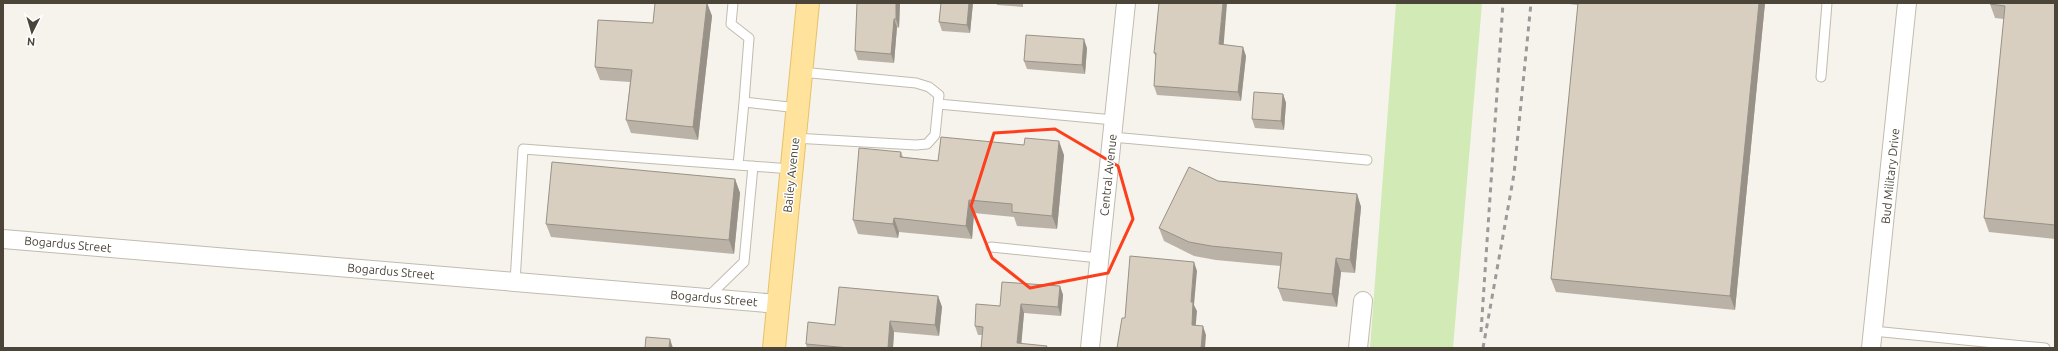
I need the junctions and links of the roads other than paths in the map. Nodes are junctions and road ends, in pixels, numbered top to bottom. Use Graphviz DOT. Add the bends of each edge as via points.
graph roads {
  1 [pos="732,3"];
  2 [pos="808,3"];
  3 [pos="1126,3"];
  4 [pos="1827,3"];
  5 [pos="1907,3"];
  6 [pos="801,72"];
  7 [pos="1821,77"];
  8 [pos="744,102"];
  9 [pos="938,104"];
  10 [pos="798,108"];
  11 [pos="1113,128"];
  12 [pos="794,138"];
  13 [pos="1367,160"];
  14 [pos="738,165"];
  15 [pos="753,166"];
  16 [pos="792,169"];
  17 [pos="3,238"];
  18 [pos="991,247"];
  19 [pos="1100,258"];
  20 [pos="515,282"];
  21 [pos="707,298"];
  22 [pos="1363,301"];
  23 [pos="778,304"];
  24 [pos="1872,340"];
  25 [pos="774,348"];
  26 [pos="1090,348"];
  27 [pos="1358,348"];
  28 [pos="2045,348"];
  1 -- 8 [label="lane" via="731,24 749,38"];
  2 -- 6 [label="main road, Bailey Avenue"];
  3 -- 11 [label="street, Central Avenue"];
  4 -- 7 [label="lane"];
  5 -- 24 [label="street, Bud Military Drive"];
  6 -- 9 [label="lane" via="916,83 929,87 939,96"];
  6 -- 10 [label="main road, Bailey Avenue"];
  8 -- 10 [label="lane"];
  8 -- 14 [label="lane"];
  9 -- 11 [label="lane"];
  9 -- 12 [label="lane" via="935,135 927,144"];
  10 -- 12 [label="main road, Bailey Avenue"];
  11 -- 13 [label="lane"];
  11 -- 19 [label="street, Central Avenue"];
  12 -- 16 [label="main road, Bailey Avenue"];
  14 -- 15 [label="lane"];
  14 -- 20 [label="lane" via="523,149"];
  15 -- 16 [label="lane"];
  15 -- 21 [label="lane" via="744,262"];
  16 -- 23 [label="main road, Bailey Avenue"];
  17 -- 20 [label="street, Bogardus Street"];
  18 -- 19 [label="lane"];
  19 -- 26 [label="street, Central Avenue"];
  20 -- 21 [label="street, Bogardus Street"];
  21 -- 23 [label="street, Bogardus Street"];
  22 -- 27 [label="street"];
  23 -- 25 [label="main road, Bailey Avenue"];
  24 -- 28 [label="lane"];
}
